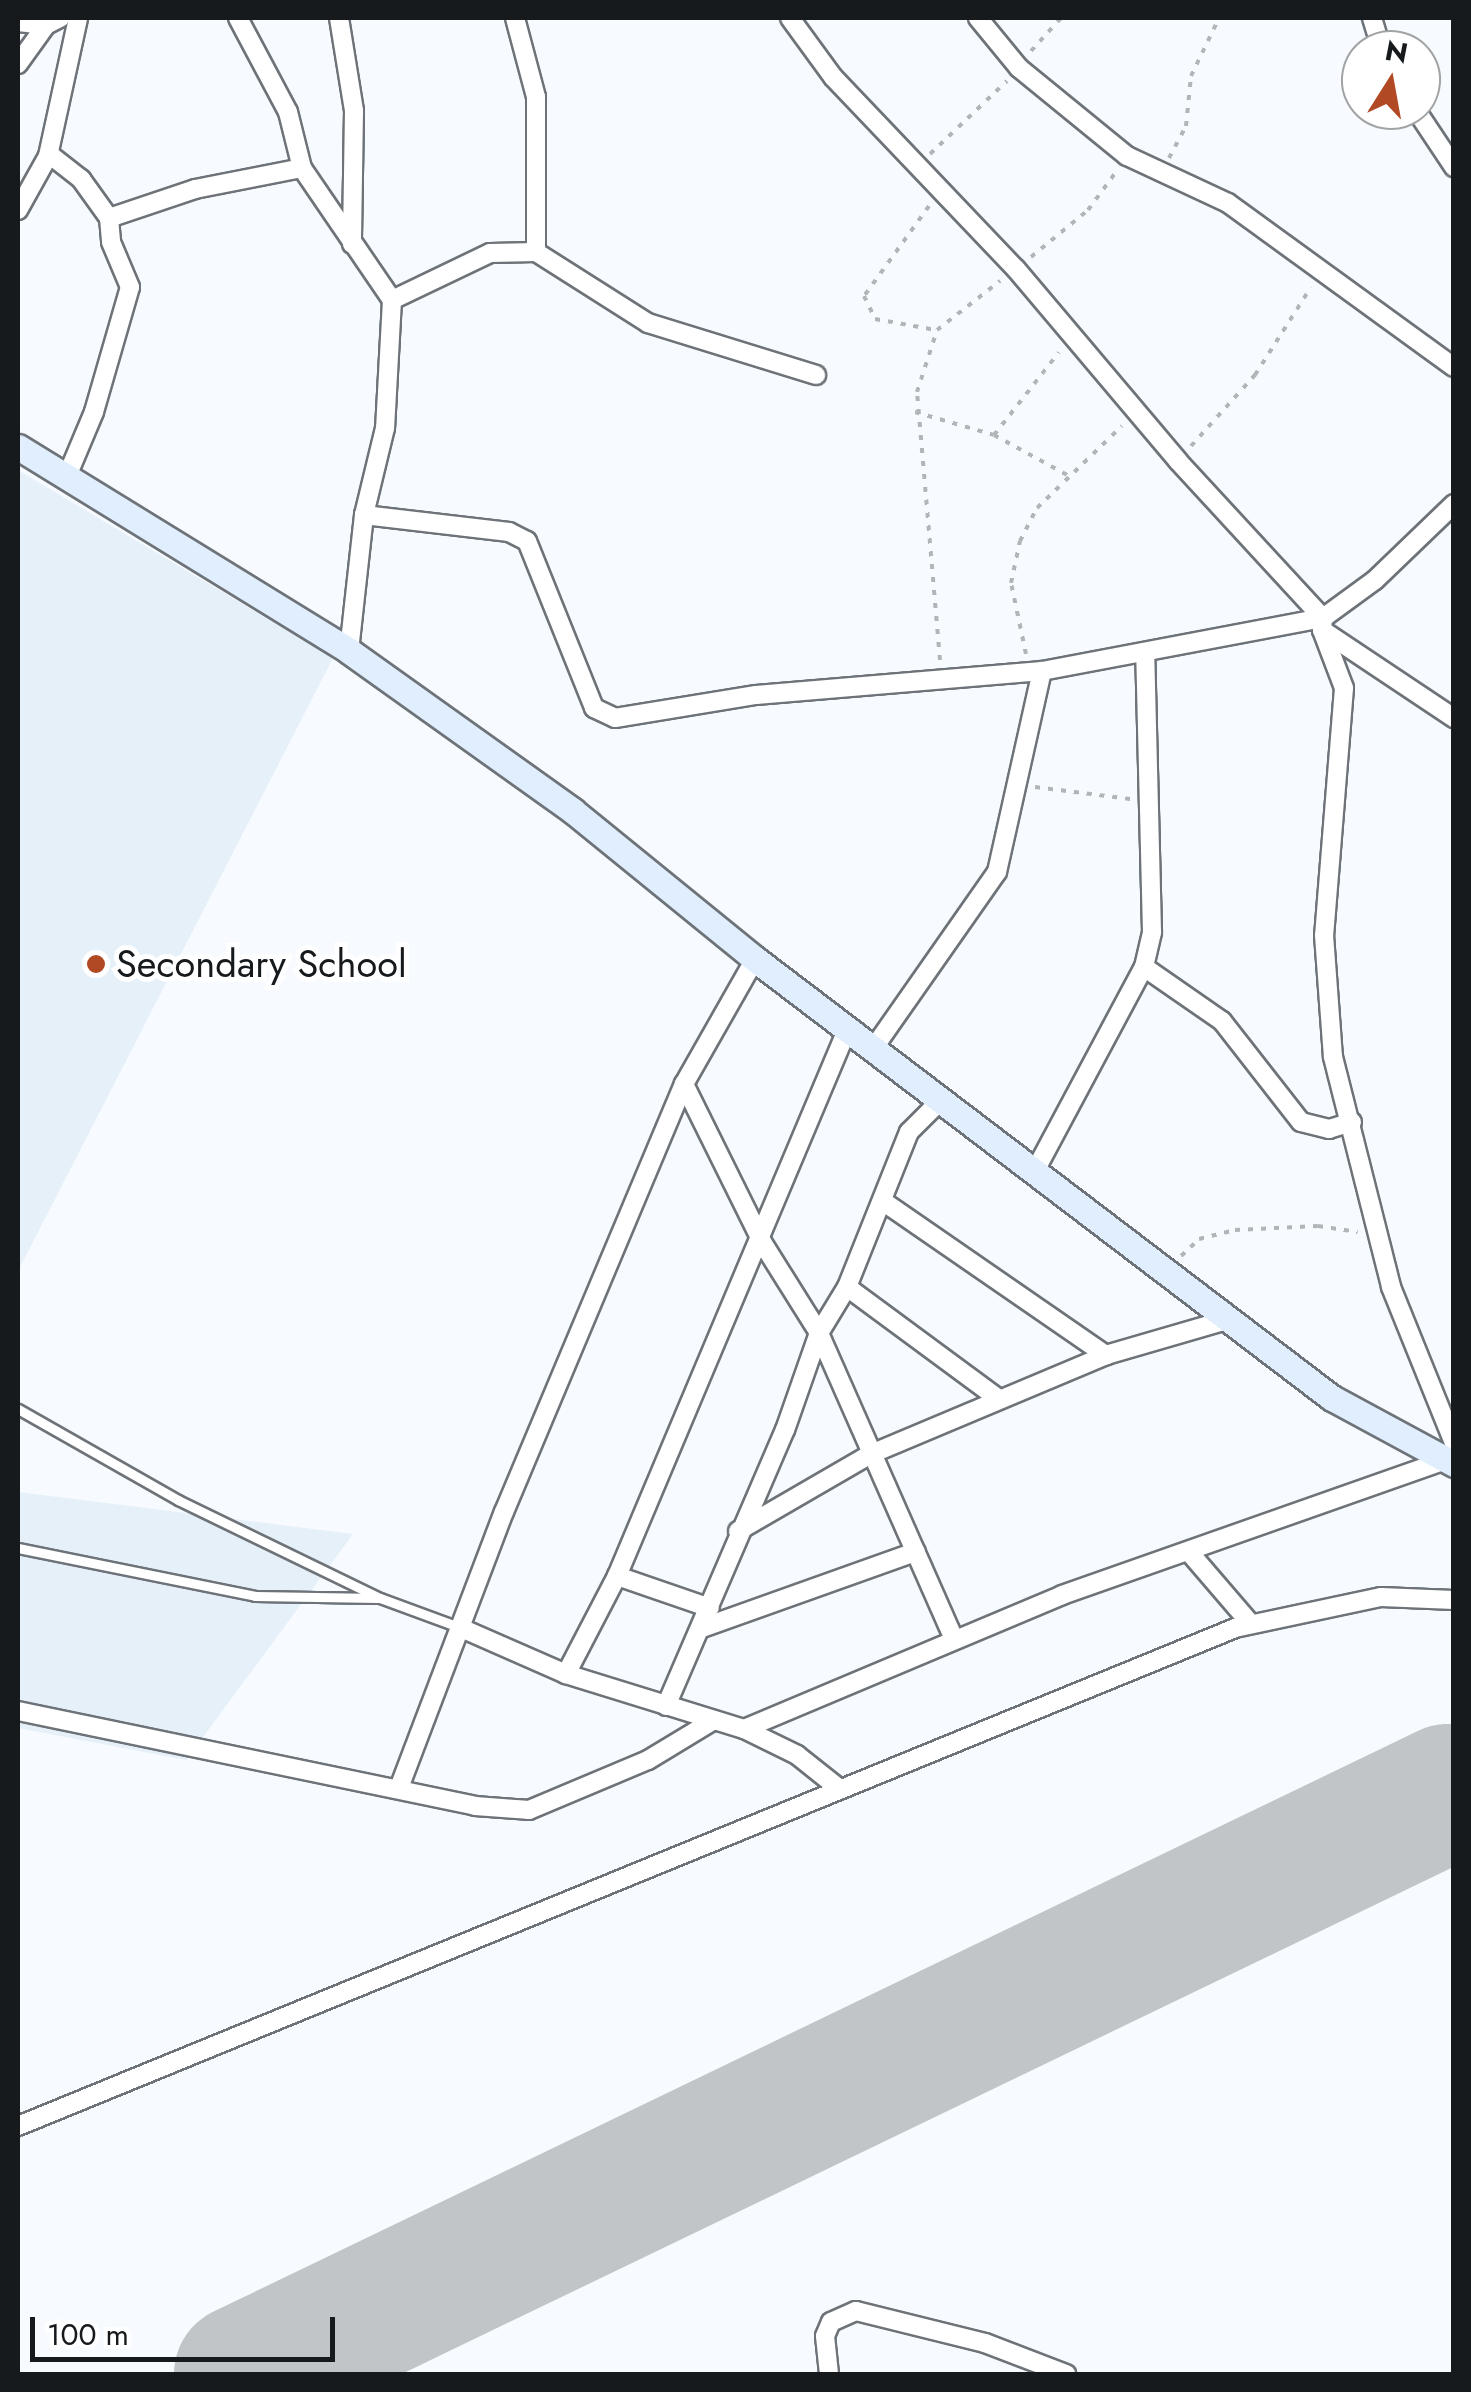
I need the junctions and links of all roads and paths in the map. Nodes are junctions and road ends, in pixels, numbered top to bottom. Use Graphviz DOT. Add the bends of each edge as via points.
graph roads {
  1 [pos="78,18"];
  2 [pos="238,18"];
  3 [pos="339,18"];
  4 [pos="515,18"];
  5 [pos="790,18"];
  6 [pos="978,18"];
  7 [pos="1061,18"];
  8 [pos="1219,18"];
  9 [pos="53,21"];
  10 [pos="18,22"];
  11 [pos="18,64"];
  12 [pos="1018,68"];
  13 [pos="1429,130"];
  14 [pos="49,154"];
  15 [pos="1128,156"];
  16 [pos="918,164"];
  17 [pos="1454,167"];
  18 [pos="302,168"];
  19 [pos="1162,171"];
  20 [pos="941,191"];
  21 [pos="18,210"];
  22 [pos="109,218"];
  23 [pos="352,244"];
  24 [pos="536,252"];
  25 [pos="1016,269"];
  26 [pos="1320,273"];
  27 [pos="392,300"];
  28 [pos="937,330"];
  29 [pos="1071,336"];
  30 [pos="1454,367"];
  31 [pos="816,375"];
  32 [pos="914,412"];
  33 [pos="1136,412"];
  34 [pos="994,434"];
  35 [pos="18,447"];
  36 [pos="1178,460"];
  37 [pos="68,474"];
  38 [pos="1069,476"];
  39 [pos="1454,504"];
  40 [pos="364,515"];
  41 [pos="1322,624"];
  42 [pos="350,651"];
  43 [pos="1145,654"];
  44 [pos="1036,671"];
  45 [pos="945,679"];
  46 [pos="1454,718"];
  47 [pos="1016,785"];
  48 [pos="1145,801"];
  49 [pos="755,959"];
  50 [pos="1144,967"];
  51 [pos="847,1030"];
  52 [pos="873,1049"];
  53 [pos="684,1084"];
  54 [pos="943,1098"];
  55 [pos="1352,1122"];
  56 [pos="1036,1169"];
  57 [pos="884,1202"];
  58 [pos="1365,1233"];
  59 [pos="762,1242"];
  60 [pos="1167,1270"];
  61 [pos="847,1287"];
  62 [pos="1230,1319"];
  63 [pos="818,1332"];
  64 [pos="1106,1354"];
  65 [pos="999,1400"];
  66 [pos="18,1409"];
  67 [pos="871,1454"];
  68 [pos="1450,1456"];
  69 [pos="737,1532"];
  70 [pos="18,1548"];
  71 [pos="916,1552"];
  72 [pos="1189,1552"];
  73 [pos="616,1576"];
  74 [pos="380,1598"];
  75 [pos="1454,1600"];
  76 [pos="710,1608"];
  77 [pos="1250,1623"];
  78 [pos="461,1628"];
  79 [pos="702,1628"];
  80 [pos="952,1637"];
  81 [pos="566,1674"];
  82 [pos="666,1706"];
  83 [pos="18,1712"];
  84 [pos="714,1720"];
  85 [pos="744,1729"];
  86 [pos="836,1786"];
  87 [pos="400,1788"];
  88 [pos="18,2126"];
  89 [pos="829,2374"];
  90 [pos="1066,2374"];
  1 -- 14 [label="street"];
  2 -- 18 [label="street" via="288,112"];
  3 -- 23 [label="street" via="354,111"];
  4 -- 24 [label="street" via="536,98"];
  5 -- 16 [label="street" via="833,76"];
  6 -- 12 [label="street"];
  7 -- 12 [label="path"];
  8 -- 19 [label="path" via="1191,76 1186,126"];
  9 -- 10 [label="street"];
  9 -- 11 [label="street"];
  12 -- 15 [label="street"];
  12 -- 16 [label="path"];
  13 -- 17 [label="street"];
  14 -- 21 [label="street"];
  14 -- 22 [label="street" via="82,180"];
  15 -- 19 [label="street"];
  15 -- 25 [label="path" via="1088,210"];
  16 -- 20 [label="street"];
  18 -- 22 [label="street" via="195,189"];
  18 -- 23 [label="street"];
  19 -- 26 [label="street" via="1228,203"];
  20 -- 25 [label="street"];
  20 -- 28 [label="path" via="864,296 875,318"];
  22 -- 37 [label="street" via="111,242 130,286"];
  23 -- 27 [label="street"];
  24 -- 27 [label="street" via="490,252"];
  24 -- 31 [label="street" via="648,323"];
  25 -- 28 [label="path"];
  25 -- 29 [label="street"];
  26 -- 30 [label="street"];
  26 -- 36 [label="path" via="1256,375"];
  27 -- 40 [label="street" via="385,428"];
  28 -- 32 [label="path"];
  29 -- 33 [label="street"];
  29 -- 34 [label="path"];
  32 -- 34 [label="path"];
  32 -- 45 [label="path" via="929,490 934,633"];
  33 -- 36 [label="street"];
  33 -- 38 [label="path"];
  34 -- 38 [label="path"];
  35 -- 37 [label="main road"];
  36 -- 41 [label="street"];
  37 -- 42 [label="main road"];
  38 -- 44 [label="path" via="1037,508 1011,583"];
  39 -- 41 [label="street"];
  40 -- 42 [label="street"];
  40 -- 45 [label="street" via="509,532 527,541 594,708 616,718 756,696"];
  41 -- 43 [label="street"];
  41 -- 46 [label="street"];
  41 -- 55 [label="street" via="1344,688 1324,934 1332,1058"];
  42 -- 49 [label="main road" via="572,811"];
  43 -- 44 [label="street"];
  43 -- 48 [label="street"];
  44 -- 45 [label="street"];
  44 -- 47 [label="street"];
  47 -- 48 [label="path"];
  47 -- 52 [label="street" via="994,878"];
  48 -- 50 [label="street" via="1152,932"];
  49 -- 51 [label="main road"];
  49 -- 53 [label="street"];
  50 -- 55 [label="street" via="1222,1021 1301,1122 1329,1129"];
  50 -- 56 [label="street"];
  51 -- 52 [label="main road"];
  51 -- 59 [label="street"];
  52 -- 54 [label="main road"];
  53 -- 59 [label="street"];
  53 -- 78 [label="street"];
  54 -- 56 [label="main road"];
  54 -- 57 [label="street" via="909,1132"];
  55 -- 68 [label="street" via="1391,1287"];
  56 -- 60 [label="main road"];
  57 -- 61 [label="street"];
  57 -- 64 [label="street"];
  58 -- 60 [label="path" via="1318,1226 1236,1230 1199,1239"];
  59 -- 63 [label="street"];
  59 -- 73 [label="street" via="684,1406"];
  60 -- 62 [label="main road"];
  61 -- 63 [label="street"];
  61 -- 65 [label="street"];
  62 -- 64 [label="street"];
  62 -- 68 [label="main road" via="1332,1398"];
  63 -- 67 [label="street"];
  63 -- 69 [label="street" via="785,1430"];
  64 -- 65 [label="street"];
  65 -- 67 [label="street"];
  66 -- 74 [label="lane" via="178,1500"];
  67 -- 69 [label="street"];
  67 -- 71 [label="street"];
  68 -- 72 [label="street"];
  69 -- 76 [label="street"];
  70 -- 74 [label="lane" via="255,1596"];
  71 -- 79 [label="street"];
  71 -- 80 [label="street"];
  72 -- 77 [label="street"];
  72 -- 80 [label="street"];
  73 -- 76 [label="street"];
  73 -- 81 [label="street"];
  74 -- 78 [label="lane"];
  75 -- 77 [label="street" via="1381,1597"];
  76 -- 79 [label="street"];
  77 -- 86 [label="street"];
  78 -- 81 [label="street"];
  78 -- 87 [label="street"];
  79 -- 82 [label="street"];
  80 -- 85 [label="street"];
  81 -- 82 [label="street"];
  82 -- 84 [label="street"];
  83 -- 87 [label="street"];
  84 -- 85 [label="street"];
  84 -- 87 [label="street" via="632,1768 528,1810"];
  85 -- 86 [label="street"];
  86 -- 88 [label="street"];
  89 -- 90 [label="street" via="825,2336 831,2322 856,2311 984,2343"];
}
